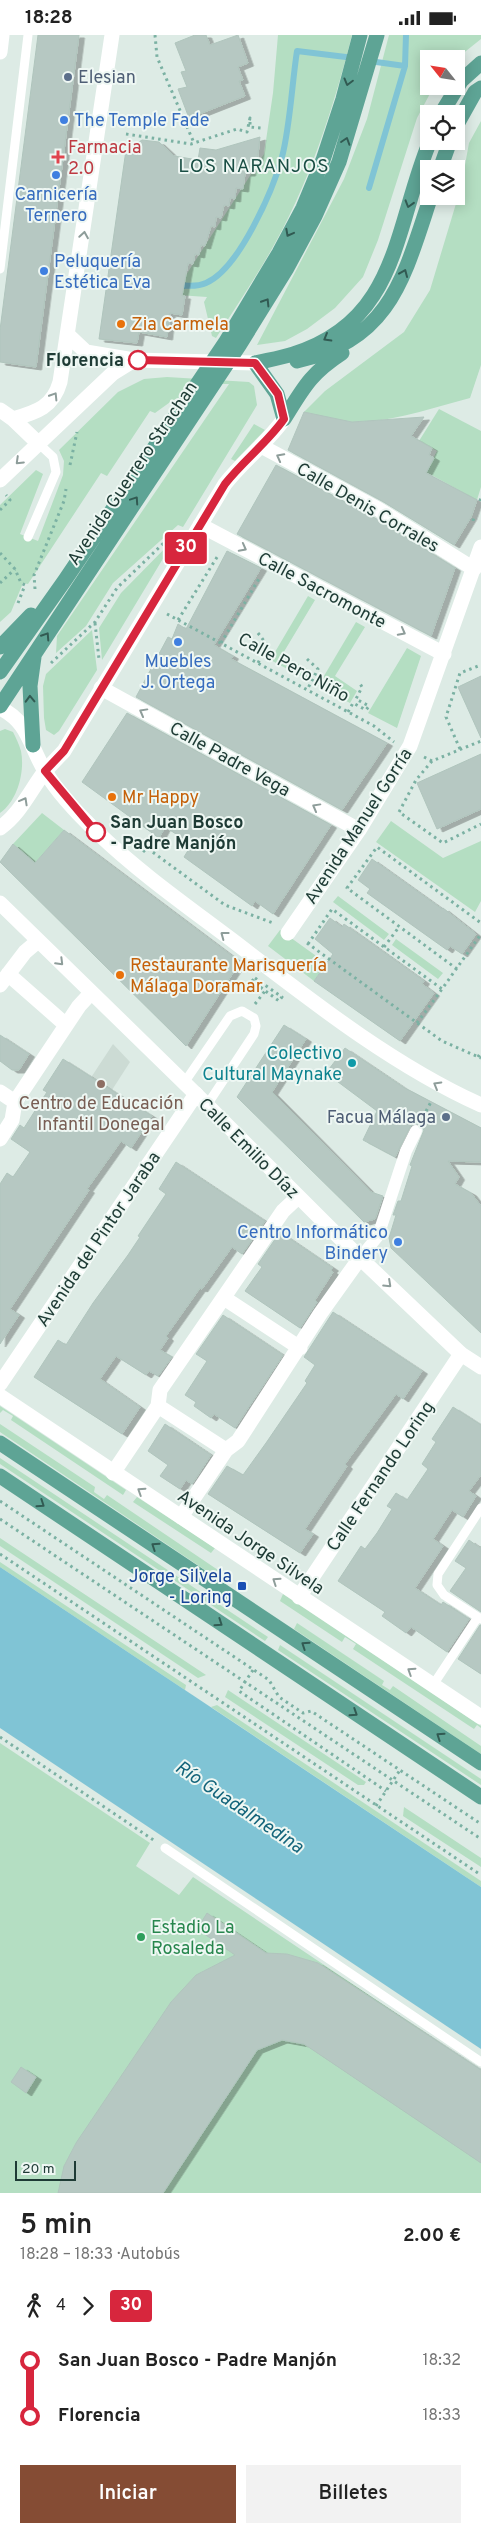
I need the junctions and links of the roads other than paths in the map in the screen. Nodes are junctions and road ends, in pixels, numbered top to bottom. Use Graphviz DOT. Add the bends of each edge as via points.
graph roads {
  1 [pos="2,35"];
  2 [pos="28,35"];
  3 [pos="112,35"];
  4 [pos="360,35"];
  5 [pos="377,35"];
  6 [pos="0,53"];
  7 [pos="481,63"];
  8 [pos="481,87"];
  9 [pos="446,105"];
  10 [pos="465,110"];
  11 [pos="427,150"];
  12 [pos="428,205"];
  13 [pos="0,269"];
  14 [pos="380,316"];
  15 [pos="68,335"];
  16 [pos="233,343"];
  17 [pos="134,360"];
  18 [pos="255,363"];
  19 [pos="0,410"];
  20 [pos="13,419"];
  21 [pos="284,419"];
  22 [pos="38,443"];
  23 [pos="261,446"];
  24 [pos="0,480"];
  25 [pos="200,525"];
  26 [pos="28,537"];
  27 [pos="481,547"];
  28 [pos="474,569"];
  29 [pos="66,580"];
  30 [pos="0,647"];
  31 [pos="34,653"];
  32 [pos="444,654"];
  33 [pos="0,672"];
  34 [pos="101,688"];
  35 [pos="0,707"];
  36 [pos="33,745"];
  37 [pos="45,771"];
  38 [pos="0,828"];
  39 [pos="359,831"];
  40 [pos="0,903"];
  41 [pos="288,933"];
  42 [pos="38,941"];
  43 [pos="4,980"];
  44 [pos="91,993"];
  45 [pos="66,1025"];
  46 [pos="184,1083"];
  47 [pos="0,1092"];
  48 [pos="196,1094"];
  49 [pos="15,1101"];
  50 [pos="207,1105"];
  51 [pos="481,1105"];
  52 [pos="416,1131"];
  53 [pos="0,1139"];
  54 [pos="298,1197"];
  55 [pos="360,1258"];
  56 [pos="224,1297"];
  57 [pos="300,1348"];
  58 [pos="461,1354"];
  59 [pos="481,1367"];
  60 [pos="0,1384"];
  61 [pos="0,1396"];
  62 [pos="158,1406"];
  63 [pos="0,1443"];
  64 [pos="226,1450"];
  65 [pos="113,1473"];
  66 [pos="0,1477"];
  67 [pos="481,1508"];
  68 [pos="181,1517"];
  69 [pos="299,1597"];
  70 [pos="479,1618"];
  71 [pos="433,1685"];
  72 [pos="481,1717"];
  73 [pos="481,1763"];
  74 [pos="481,1797"];
  75 [pos="165,1848"];
  76 [pos="481,2062"];
  1 -- 6 [label="street"];
  2 -- 13 [label="lane"];
  15 -- 3 [label="street, one-way"];
  4 -- 16 [label="main road, Avenida Guerrero Strachan, one-way" via="331,134 303,208"];
  16 -- 5 [label="main road, Avenida Guerrero Strachan, one-way" via="287,268 315,216 335,171"];
  7 -- 9 [label="main road" via="461,81"];
  8 -- 10 [label="main road"];
  11 -- 18 [label="main road, one-way" via="395,250 380,286 365,309 349,325 318,343 293,354"];
  14 -- 12 [label="main road, one-way" via="396,293"];
  14 -- 18 [label="main road" via="332,350 287,363"];
  14 -- 21 [label="main road" via="356,342 310,377"];
  15 -- 17 [label="street" via="86,352"];
  20 -- 15 [label="street, one-way" via="38,412 56,396"];
  16 -- 29 [label="main road, Avenida Guerrero Strachan" via="198,384"];
  31 -- 16 [label="main road, Avenida Guerrero Strachan, one-way" via="214,384"];
  17 -- 18 [label="street"];
  17 -- 22 [label="street" via="113,373"];
  18 -- 21 [label="main road" via="278,394"];
  19 -- 20 [label="street"];
  20 -- 22 [label="street"];
  21 -- 23 [label="street"];
  22 -- 24 [label="street, one-way"];
  22 -- 26 [label="lane" via="53,457 56,473"];
  23 -- 25 [label="street" via="225,484"];
  28 -- 23 [label="street, Calle Denis Corrales, one-way" via="378,509"];
  25 -- 32 [label="street, Calle Sacromonte, one-way"];
  25 -- 34 [label="street"];
  27 -- 28 [label="street, Avenida Manuel Gorría"];
  28 -- 32 [label="street, Avenida Manuel Gorría"];
  29 -- 30 [label="main road"];
  29 -- 33 [label="main road, Avenida Guerrero Strachan"];
  31 -- 35 [label="main road, Avenida Guerrero Strachan"];
  36 -- 31 [label="main road, one-way" via="30,687"];
  32 -- 39 [label="street, Avenida Manuel Gorría" via="410,746"];
  34 -- 37 [label="street" via="64,751"];
  39 -- 34 [label="street, Calle Padre Vega, one-way"];
  35 -- 36 [label="street" via="15,716"];
  36 -- 37 [label="street"];
  38 -- 37 [label="street, one-way" via="15,817"];
  51 -- 37 [label="street, one-way" via="440,1087 277,975 97,833"];
  39 -- 41 [label="street, Avenida Manuel Gorría"];
  40 -- 42 [label="street, Calle Emilio Díaz"];
  42 -- 43 [label="street" via="24,952"];
  42 -- 44 [label="street, Calle Emilio Díaz, one-way"];
  43 -- 45 [label="street"];
  44 -- 45 [label="street"];
  44 -- 46 [label="street, Calle Emilio Díaz"];
  45 -- 49 [label="street"];
  46 -- 48 [label="street, Calle Emilio Díaz"];
  46 -- 50 [label="lane" via="230,1015 242,1011 254,1018 254,1034"];
  47 -- 49 [label="street"];
  48 -- 50 [label="street, Calle Emilio Díaz"];
  48 -- 60 [label="street, Avenida del Pintor Jaraba"];
  49 -- 53 [label="street" via="12,1121"];
  50 -- 54 [label="street, Calle Emilio Díaz"];
  52 -- 55 [label="street" via="406,1151 378,1236"];
  54 -- 55 [label="street, Calle Emilio Díaz"];
  54 -- 56 [label="street" via="283,1211"];
  55 -- 57 [label="street"];
  55 -- 58 [label="street, Calle Emilio Díaz, one-way"];
  56 -- 57 [label="street"];
  56 -- 62 [label="street" via="160,1390"];
  57 -- 64 [label="street" via="238,1441"];
  58 -- 59 [label="street, Calle Emilio Díaz"];
  58 -- 69 [label="street, Calle Fernando Loring"];
  61 -- 65 [label="street, Avenida Jorge Silvela"];
  62 -- 64 [label="street"];
  62 -- 65 [label="street"];
  73 -- 63 [label="main road, one-way"];
  64 -- 68 [label="street"];
  68 -- 65 [label="street, Avenida Jorge Silvela, one-way"];
  66 -- 74 [label="main road, one-way"];
  67 -- 70 [label="lane" via="438,1573 437,1585 444,1595"];
  69 -- 68 [label="street, Avenida Jorge Silvela, one-way"];
  71 -- 69 [label="street, Avenida Jorge Silvela, one-way"];
  70 -- 71 [label="lane"];
  71 -- 72 [label="street, Avenida Jorge Silvela"];
  75 -- 76 [label="lane"];
}
